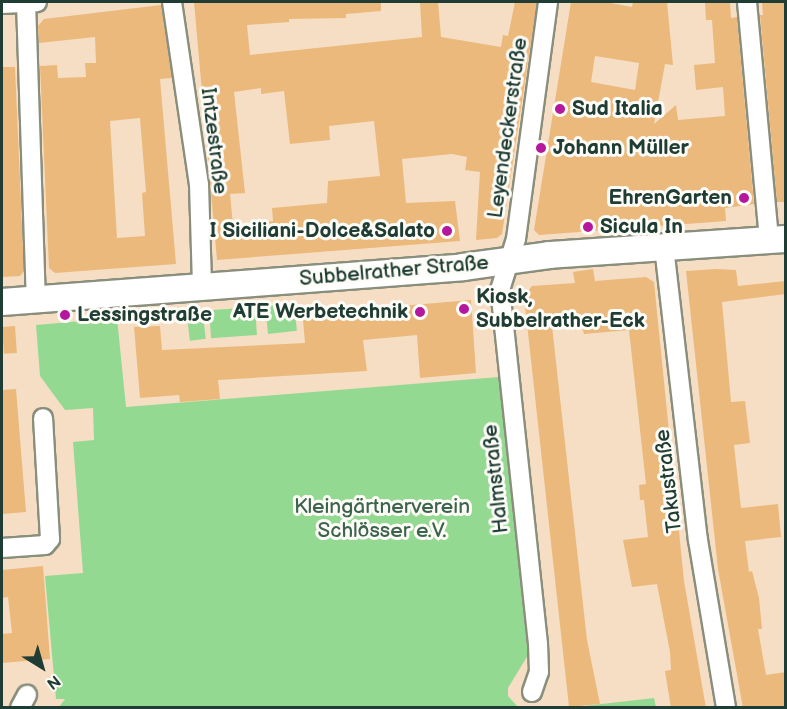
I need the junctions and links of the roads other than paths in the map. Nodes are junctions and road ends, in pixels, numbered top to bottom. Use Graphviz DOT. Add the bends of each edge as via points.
graph roads {
  1 [pos="30,2"];
  2 [pos="172,2"];
  3 [pos="548,2"];
  4 [pos="747,2"];
  5 [pos="2,4"];
  6 [pos="777,240"];
  7 [pos="664,248"];
  8 [pos="511,261"];
  9 [pos="202,286"];
  10 [pos="36,298"];
  11 [pos="2,302"];
  12 [pos="43,418"];
  13 [pos="2,548"];
  14 [pos="532,692"];
  15 [pos="726,708"];
  1 -- 5 [label="street"];
  1 -- 10 [label="street"];
  2 -- 9 [label="street, Intzestraße" via="199,184"];
  3 -- 8 [label="street, Leyendeckerstraße"];
  4 -- 6 [label="street"];
  6 -- 7 [label="main road, Subbelrather Straße"];
  7 -- 8 [label="main road, Subbelrather Straße"];
  7 -- 15 [label="street, Takustraße" via="698,540"];
  8 -- 9 [label="main road, Subbelrather Straße"];
  8 -- 14 [label="street, Halmstraße" via="500,301 538,644 540,672"];
  9 -- 10 [label="main road, Subbelrather Straße"];
  10 -- 11 [label="main road, Subbelrather Straße"];
  12 -- 13 [label="street" via="52,532 45,545"];
}
